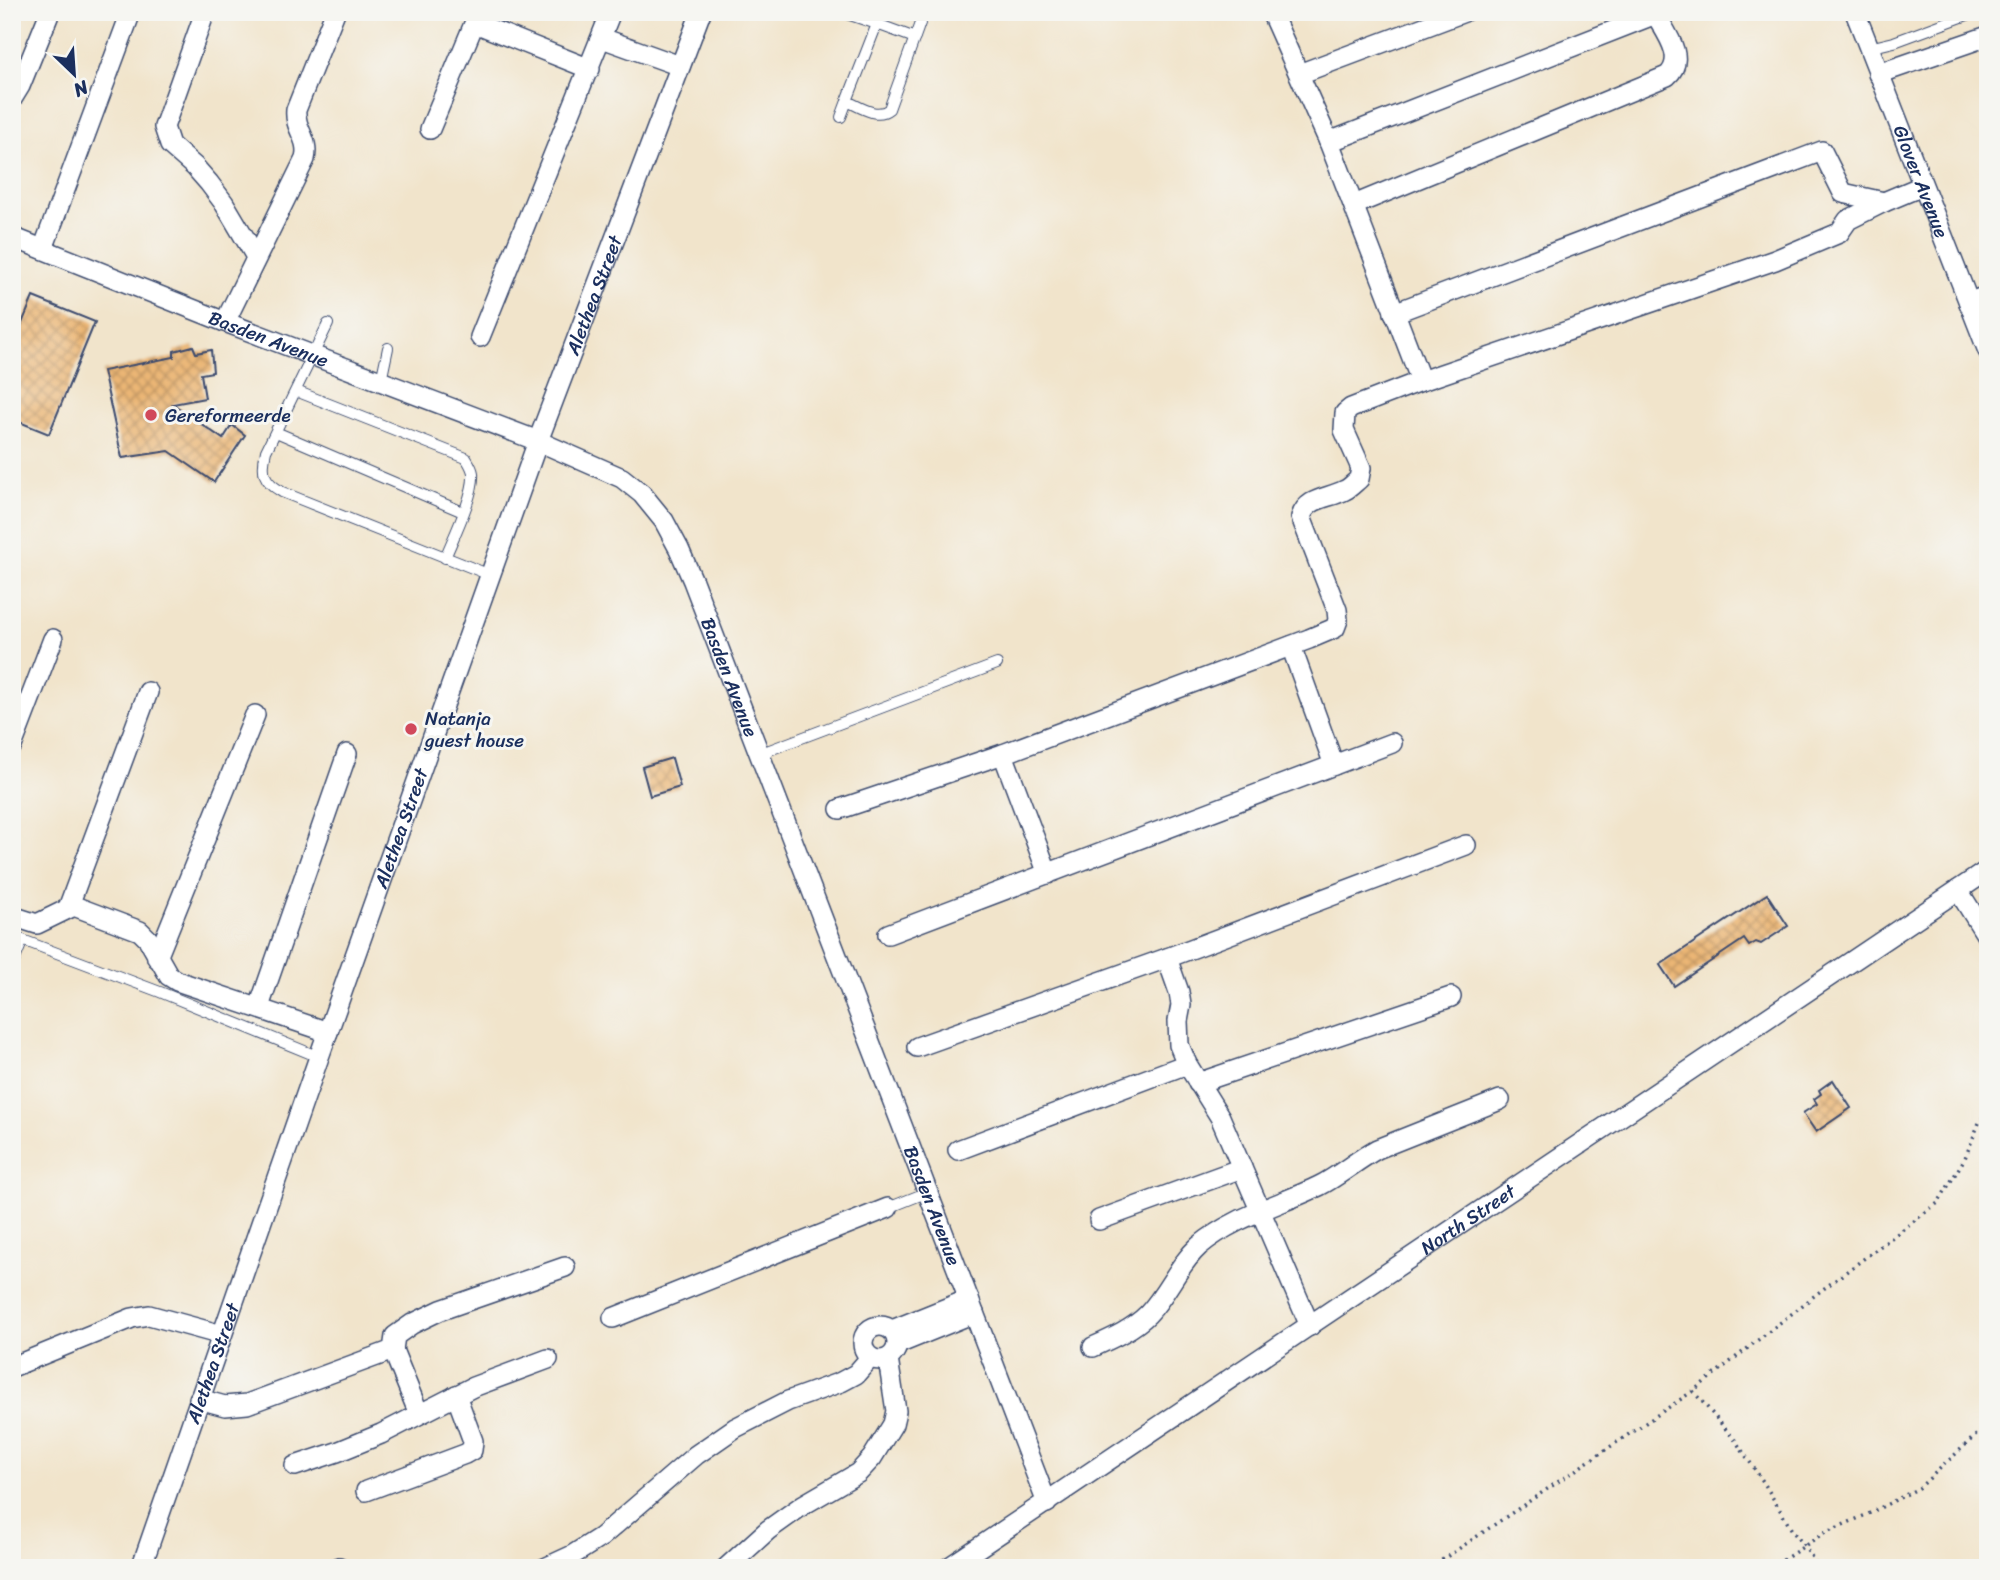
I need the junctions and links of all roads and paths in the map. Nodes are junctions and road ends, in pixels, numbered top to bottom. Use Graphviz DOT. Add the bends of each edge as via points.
graph roads {
  1 [pos="50,12"];
  2 [pos="131,12"];
  3 [pos="205,12"];
  4 [pos="335,12"];
  5 [pos="611,12"];
  6 [pos="701,12"];
  7 [pos="841,12"];
  8 [pos="925,12"];
  9 [pos="1271,12"];
  10 [pos="1464,12"];
  11 [pos="1855,12"];
  12 [pos="1975,12"];
  13 [pos="1659,14"];
  14 [pos="477,17"];
  15 [pos="877,24"];
  16 [pos="1988,36"];
  17 [pos="601,38"];
  18 [pos="915,38"];
  19 [pos="1869,48"];
  20 [pos="680,66"];
  21 [pos="590,69"];
  22 [pos="1299,74"];
  23 [pos="1878,74"];
  24 [pos="12,99"];
  25 [pos="847,101"];
  26 [pos="841,117"];
  27 [pos="430,129"];
  28 [pos="1329,142"];
  29 [pos="1922,186"];
  30 [pos="1884,202"];
  31 [pos="1354,205"];
  32 [pos="12,237"];
  33 [pos="43,248"];
  34 [pos="256,257"];
  35 [pos="1988,295"];
  36 [pos="1969,303"];
  37 [pos="1394,313"];
  38 [pos="225,322"];
  39 [pos="328,324"];
  40 [pos="480,337"];
  41 [pos="1986,342"];
  42 [pos="388,348"];
  43 [pos="314,355"];
  44 [pos="381,381"];
  45 [pos="1421,381"];
  46 [pos="296,391"];
  47 [pos="276,432"];
  48 [pos="538,441"];
  49 [pos="463,512"];
  50 [pos="445,558"];
  51 [pos="490,575"];
  52 [pos="52,639"];
  53 [pos="1291,646"];
  54 [pos="997,664"];
  55 [pos="148,692"];
  56 [pos="255,715"];
  57 [pos="1391,743"];
  58 [pos="12,746"];
  59 [pos="347,754"];
  60 [pos="759,754"];
  61 [pos="1003,754"];
  62 [pos="1334,765"];
  63 [pos="840,809"];
  64 [pos="1466,845"];
  65 [pos="1988,870"];
  66 [pos="1048,874"];
  67 [pos="1958,890"];
  68 [pos="68,908"];
  69 [pos="12,916"];
  70 [pos="888,934"];
  71 [pos="12,936"];
  72 [pos="1988,938"];
  73 [pos="23,940"];
  74 [pos="158,958"];
  75 [pos="1167,958"];
  76 [pos="12,966"];
  77 [pos="1451,997"];
  78 [pos="259,1007"];
  79 [pos="328,1032"];
  80 [pos="917,1046"];
  81 [pos="319,1057"];
  82 [pos="1187,1064"];
  83 [pos="1198,1083"];
  84 [pos="1500,1100"];
  85 [pos="1988,1111"];
  86 [pos="958,1150"];
  87 [pos="1242,1168"];
  88 [pos="928,1192"];
  89 [pos="888,1208"];
  90 [pos="1261,1212"];
  91 [pos="1099,1220"];
  92 [pos="565,1267"];
  93 [pos="971,1306"];
  94 [pos="613,1318"];
  95 [pos="1310,1326"];
  96 [pos="222,1335"];
  97 [pos="1093,1347"];
  98 [pos="887,1348"];
  99 [pos="393,1350"];
  100 [pos="548,1359"];
  101 [pos="12,1367"];
  102 [pos="1693,1391"];
  103 [pos="456,1395"];
  104 [pos="200,1399"];
  105 [pos="419,1414"];
  106 [pos="1988,1424"];
  107 [pos="295,1466"];
  108 [pos="366,1491"];
  109 [pos="1046,1503"];
  110 [pos="1804,1545"];
  111 [pos="141,1568"];
  112 [pos="545,1568"];
  113 [pos="726,1568"];
  114 [pos="948,1568"];
  115 [pos="1430,1568"];
  116 [pos="1771,1568"];
  117 [pos="1818,1568"];
  1 -- 24 [label="street"];
  2 -- 33 [label="street"];
  3 -- 34 [label="street" via="164,127 170,145 195,167 224,204"];
  4 -- 34 [label="street" via="296,110 295,120 306,142 305,159"];
  5 -- 17 [label="street"];
  6 -- 20 [label="street, Alethea Street"];
  7 -- 15 [label="lane"];
  8 -- 18 [label="lane"];
  9 -- 22 [label="street"];
  10 -- 22 [label="street"];
  11 -- 19 [label="street, Glover Avenue"];
  12 -- 19 [label="lane"];
  13 -- 28 [label="street"];
  13 -- 31 [label="street" via="1676,58 1667,76"];
  14 -- 21 [label="street"];
  14 -- 27 [label="street"];
  15 -- 18 [label="lane"];
  15 -- 25 [label="lane"];
  16 -- 23 [label="street"];
  17 -- 20 [label="street"];
  17 -- 21 [label="street"];
  18 -- 25 [label="lane" via="885,113"];
  19 -- 23 [label="street, Glover Avenue"];
  20 -- 48 [label="street, Alethea Street"];
  21 -- 40 [label="street"];
  22 -- 28 [label="street"];
  23 -- 29 [label="street, Glover Avenue"];
  25 -- 26 [label="lane"];
  28 -- 31 [label="street"];
  29 -- 30 [label="street"];
  29 -- 36 [label="street, Glover Avenue"];
  30 -- 37 [label="street" via="1843,193 1822,151"];
  30 -- 45 [label="street" via="1848,220 1839,233 1775,260"];
  31 -- 37 [label="street"];
  32 -- 33 [label="street, Basden Avenue"];
  33 -- 38 [label="street, Basden Avenue"];
  34 -- 38 [label="street"];
  35 -- 36 [label="street"];
  36 -- 41 [label="street, Glover Avenue"];
  37 -- 45 [label="street"];
  38 -- 43 [label="street, Basden Avenue"];
  39 -- 43 [label="lane"];
  42 -- 44 [label="lane"];
  43 -- 44 [label="street, Basden Avenue"];
  43 -- 46 [label="lane"];
  44 -- 48 [label="street, Basden Avenue"];
  45 -- 53 [label="street" via="1345,413 1345,430 1361,468 1359,479 1346,490 1311,502 1301,517 1338,620 1335,628"];
  46 -- 47 [label="lane"];
  46 -- 49 [label="lane" via="466,458 473,481"];
  47 -- 49 [label="lane"];
  47 -- 50 [label="lane" via="262,465 272,486"];
  48 -- 51 [label="street, Alethea Street"];
  48 -- 60 [label="street, Basden Avenue" via="622,478 664,521"];
  49 -- 50 [label="lane"];
  50 -- 51 [label="lane"];
  51 -- 79 [label="street, Alethea Street"];
  52 -- 58 [label="street"];
  53 -- 61 [label="street"];
  53 -- 62 [label="street"];
  54 -- 60 [label="lane"];
  55 -- 68 [label="street"];
  56 -- 74 [label="street"];
  57 -- 62 [label="street"];
  59 -- 78 [label="street"];
  60 -- 88 [label="street, Basden Avenue"];
  61 -- 63 [label="street"];
  61 -- 66 [label="street"];
  62 -- 66 [label="street"];
  64 -- 75 [label="street"];
  65 -- 67 [label="street, North Street"];
  66 -- 70 [label="street"];
  67 -- 72 [label="street"];
  67 -- 95 [label="street, North Street"];
  68 -- 69 [label="street" via="37,924"];
  68 -- 74 [label="street" via="80,907 140,931"];
  71 -- 73 [label="lane"];
  73 -- 76 [label="lane"];
  73 -- 81 [label="lane"];
  74 -- 78 [label="street" via="177,981"];
  75 -- 80 [label="street"];
  75 -- 82 [label="street" via="1179,992 1179,1045"];
  77 -- 83 [label="street"];
  78 -- 79 [label="street"];
  79 -- 81 [label="street, Alethea Street"];
  81 -- 96 [label="street, Alethea Street"];
  82 -- 83 [label="street"];
  82 -- 86 [label="street"];
  83 -- 87 [label="street" via="1220,1117"];
  84 -- 90 [label="street" via="1377,1149 1326,1183"];
  85 -- 102 [label="path" via="1938,1203"];
  87 -- 90 [label="street"];
  87 -- 91 [label="street"];
  88 -- 89 [label="lane"];
  88 -- 93 [label="street, Basden Avenue"];
  89 -- 94 [label="street"];
  90 -- 95 [label="street"];
  90 -- 97 [label="street" via="1228,1226 1198,1247 1149,1312 1135,1325"];
  92 -- 99 [label="street" via="441,1310 395,1336"];
  93 -- 98 [label="street"];
  93 -- 109 [label="street, Basden Avenue"];
  95 -- 109 [label="street, North Street"];
  96 -- 101 [label="street" via="149,1315"];
  96 -- 104 [label="street, Alethea Street"];
  98 -- 112 [label="street" via="841,1382 788,1401 735,1428 696,1455 601,1537"];
  98 -- 113 [label="street" via="896,1411 872,1458 858,1473 768,1530"];
  99 -- 104 [label="street" via="247,1404 225,1406"];
  99 -- 105 [label="street"];
  100 -- 103 [label="street"];
  102 -- 110 [label="path" via="1735,1440"];
  102 -- 115 [label="path"];
  103 -- 105 [label="street"];
  103 -- 108 [label="street" via="473,1441 471,1450"];
  104 -- 111 [label="street, Alethea Street"];
  105 -- 107 [label="street" via="348,1448"];
  106 -- 110 [label="path" via="1919,1488"];
  109 -- 114 [label="street, North Street"];
  110 -- 116 [label="path"];
  110 -- 117 [label="path"];
}
